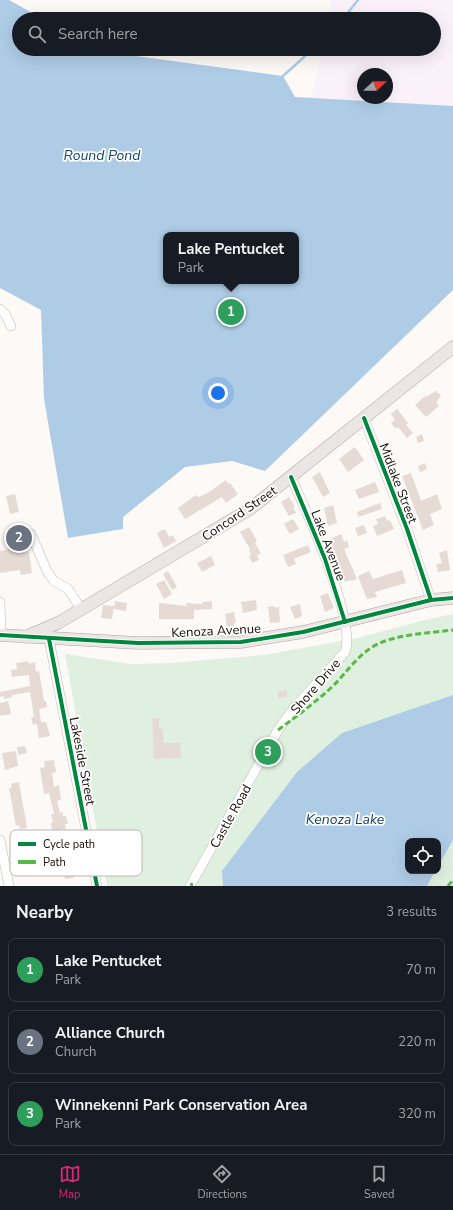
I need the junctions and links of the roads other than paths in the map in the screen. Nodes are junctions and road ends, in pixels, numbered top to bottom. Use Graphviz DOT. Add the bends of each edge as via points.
graph roads {
  1 [pos="0,309"];
  2 [pos="11,326"];
  3 [pos="453,347"];
  4 [pos="364,418"];
  5 [pos="292,477"];
  6 [pos="31,534"];
  7 [pos="453,598"];
  8 [pos="431,600"];
  9 [pos="0,602"];
  10 [pos="81,609"];
  11 [pos="345,622"];
  12 [pos="0,635"];
  13 [pos="25,637"];
  14 [pos="49,639"];
  15 [pos="269,746"];
  16 [pos="86,830"];
  17 [pos="0,840"];
  18 [pos="95,876"];
  19 [pos="9,886"];
  20 [pos="97,886"];
  21 [pos="190,886"];
  1 -- 2 [label="street"];
  3 -- 4 [label="main road, Concord Street"];
  4 -- 5 [label="main road, Concord Street"];
  4 -- 8 [label="street, Midlake Street" via="407,529"];
  5 -- 10 [label="main road, Concord Street" via="250,509"];
  5 -- 11 [label="street, Lake Avenue" via="325,559"];
  6 -- 10 [label="street" via="47,572 54,581 68,589"];
  7 -- 8 [label="main road, Kenoza Avenue"];
  8 -- 11 [label="main road, Kenoza Avenue"];
  9 -- 12 [label="street"];
  10 -- 13 [label="main road, Concord Street" via="58,623"];
  11 -- 14 [label="main road, Kenoza Avenue" via="241,642 138,643"];
  11 -- 15 [label="street, Shore Drive" via="348,645 345,652 294,708"];
  12 -- 13 [label="main road, Kenoza Avenue"];
  13 -- 14 [label="main road, Kenoza Avenue"];
  14 -- 16 [label="street, Lakeside Street"];
  15 -- 21 [label="street, Castle Road"];
  17 -- 19 [label="street"];
  18 -- 20 [label="street, Lakeside Street"];
}
